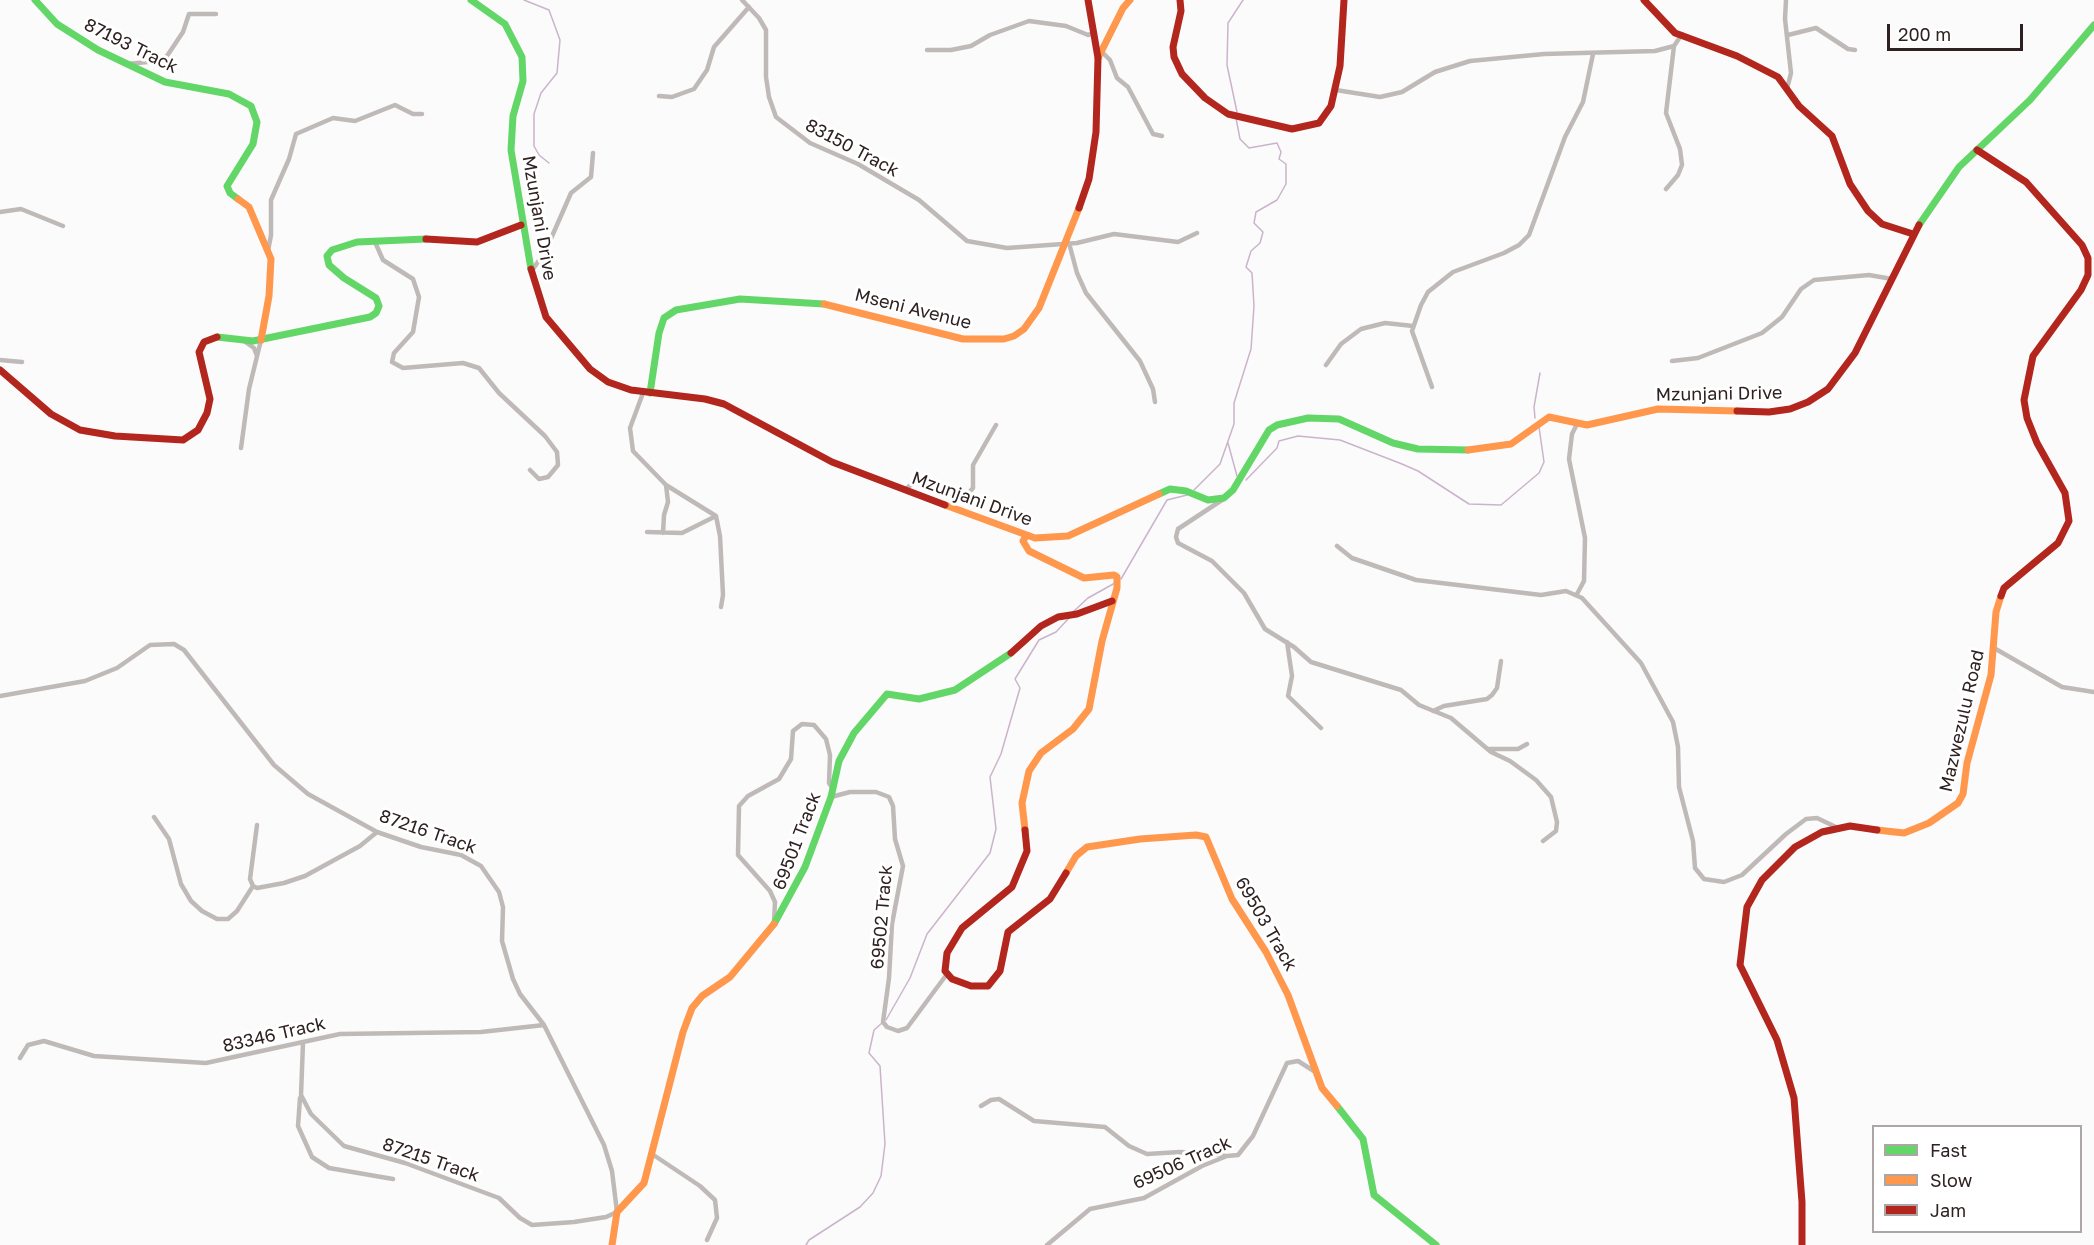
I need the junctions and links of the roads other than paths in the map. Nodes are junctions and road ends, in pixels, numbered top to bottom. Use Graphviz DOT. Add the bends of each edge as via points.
graph roads {
  1 [pos="35,0"];
  2 [pos="471,0"];
  3 [pos="742,0"];
  4 [pos="1088,0"];
  5 [pos="1130,0"];
  6 [pos="1180,0"];
  7 [pos="1344,0"];
  8 [pos="1644,0"];
  9 [pos="1786,0"];
  10 [pos="749,7"];
  11 [pos="216,14"];
  12 [pos="2094,25"];
  13 [pos="1094,33"];
  14 [pos="1682,34"];
  15 [pos="1788,35"];
  16 [pos="1674,46"];
  17 [pos="927,50"];
  18 [pos="1855,50"];
  19 [pos="1593,54"];
  20 [pos="1100,56"];
  21 [pos="127,63"];
  22 [pos="1787,89"];
  23 [pos="1336,90"];
  24 [pos="659,96"];
  25 [pos="422,114"];
  26 [pos="1162,136"];
  27 [pos="1977,150"];
  28 [pos="593,153"];
  29 [pos="1666,189"];
  30 [pos="0,212"];
  31 [pos="521,225"];
  32 [pos="63,226"];
  33 [pos="1197,233"];
  34 [pos="1913,234"];
  35 [pos="375,242"];
  36 [pos="1067,243"];
  37 [pos="268,250"];
  38 [pos="531,272"];
  39 [pos="1892,279"];
  40 [pos="1413,326"];
  41 [pos="261,340"];
  42 [pos="244,341"];
  43 [pos="257,356"];
  44 [pos="0,360"];
  45 [pos="1672,361"];
  46 [pos="22,362"];
  47 [pos="1326,365"];
  48 [pos="0,370"];
  49 [pos="1432,387"];
  50 [pos="647,393"];
  51 [pos="1155,402"];
  52 [pos="1576,424"];
  53 [pos="996,425"];
  54 [pos="242,447"];
  55 [pos="530,470"];
  56 [pos="666,485"];
  57 [pos="905,490"];
  58 [pos="1224,498"];
  59 [pos="716,516"];
  60 [pos="647,532"];
  61 [pos="663,533"];
  62 [pos="1026,536"];
  63 [pos="1336,546"];
  64 [pos="1577,594"];
  65 [pos="1112,601"];
  66 [pos="721,607"];
  67 [pos="1287,642"];
  68 [pos="1994,648"];
  69 [pos="1501,661"];
  70 [pos="2094,692"];
  71 [pos="0,696"];
  72 [pos="1433,711"];
  73 [pos="1321,728"];
  74 [pos="1527,744"];
  75 [pos="1488,749"];
  76 [pos="832,793"];
  77 [pos="154,817"];
  78 [pos="256,825"];
  79 [pos="1838,828"];
  80 [pos="377,831"];
  81 [pos="1543,841"];
  82 [pos="253,886"];
  83 [pos="773,927"];
  84 [pos="947,974"];
  85 [pos="544,1025"];
  86 [pos="303,1043"];
  87 [pos="21,1058"];
  88 [pos="1319,1075"];
  89 [pos="300,1095"];
  90 [pos="981,1106"];
  91 [pos="652,1154"];
  92 [pos="1227,1156"];
  93 [pos="393,1179"];
  94 [pos="617,1212"];
  95 [pos="707,1240"];
  96 [pos="612,1245"];
  97 [pos="1047,1245"];
  98 [pos="1436,1245"];
  99 [pos="1802,1245"];
  1 -- 21 [label="street, 87193 Track" via="57,24 77,38"];
  2 -- 31 [label="street, Mzunjani Drive" via="504,24 522,57 523,81 511,139"];
  3 -- 10 [label="street, 83150 Track"];
  4 -- 13 [label="street"];
  5 -- 20 [label="street, Mseni Avenue"];
  6 -- 23 [label="street" via="1174,57 1182,74 1216,108 1280,129 1307,128 1327,115"];
  7 -- 23 [label="street"];
  8 -- 14 [label="street" via="1670,28"];
  9 -- 15 [label="street"];
  10 -- 24 [label="street" via="714,47 707,70 694,89 672,97"];
  10 -- 36 [label="street, 83150 Track" via="766,30 765,68 774,112 800,138 858,164 919,200 967,241 1007,248"];
  11 -- 21 [label="street" via="189,14 183,32 162,59"];
  12 -- 27 [label="street, Mzunjani Drive" via="2030,100"];
  13 -- 17 [label="street" via="1088,35 1054,23 1029,21 971,46"];
  13 -- 20 [label="street"];
  14 -- 16 [label="street"];
  14 -- 22 [label="street" via="1765,68"];
  15 -- 18 [label="street" via="1818,28"];
  15 -- 22 [label="street" via="1791,73"];
  16 -- 19 [label="street" via="1655,51"];
  16 -- 29 [label="street" via="1666,113 1682,165"];
  19 -- 23 [label="street" via="1482,59 1435,72 1412,87 1380,97"];
  19 -- 40 [label="street" via="1583,102 1565,136 1529,235 1504,253 1444,278 1428,292"];
  20 -- 26 [label="street" via="1110,60 1153,134"];
  20 -- 36 [label="street, Mseni Avenue" via="1089,179"];
  21 -- 37 [label="street, 87193 Track" via="165,82 230,94 251,106 257,122 253,144 227,186 249,207"];
  22 -- 34 [label="street" via="1799,106 1832,136 1850,183 1868,211 1882,224"];
  25 -- 37 [label="street" via="395,105 356,121 335,117 297,132 271,200 272,235"];
  27 -- 34 [label="street, Mzunjani Drive" via="1959,167"];
  27 -- 68 [label="street, Mazwezulu Road" via="2026,182 2082,245 2089,266 2076,299 2033,356 2024,400 2037,443 2065,493 2069,520 2058,543 2005,585 1996,612"];
  28 -- 38 [label="street" via="591,177 571,193 546,250"];
  30 -- 32 [label="street" via="21,209"];
  31 -- 35 [label="street" via="477,242"];
  31 -- 38 [label="street, Mzunjani Drive"];
  33 -- 36 [label="street, 83150 Track" via="1178,242 1114,234"];
  34 -- 39 [label="street, Mzunjani Drive"];
  35 -- 41 [label="street" via="345,244 330,252 327,260 338,274 376,298 376,313"];
  35 -- 55 [label="street" via="383,260 413,279 419,297 416,325 393,355 393,364 412,368 470,363 479,368 557,452 558,465 545,478 537,478"];
  36 -- 50 [label="street, Mseni Avenue" via="1039,308 1014,336 963,339 820,303 717,301 676,310 664,318"];
  36 -- 51 [label="street" via="1086,293 1140,361"];
  37 -- 41 [label="street, 87193 Track" via="272,274"];
  38 -- 50 [label="street, Mzunjani Drive" via="546,317 581,361 608,382"];
  39 -- 45 [label="street" via="1869,275 1814,280 1801,289 1782,317 1762,333 1698,358"];
  39 -- 52 [label="street, Mzunjani Drive" via="1844,370 1828,389 1808,402 1769,412 1658,409"];
  40 -- 47 [label="street" via="1385,323 1361,330 1341,344"];
  40 -- 49 [label="street"];
  41 -- 42 [label="street"];
  41 -- 43 [label="street"];
  42 -- 43 [label="street"];
  42 -- 48 [label="street" via="215,337 202,344 199,357 210,399 207,413 198,430 177,441 80,430 51,414"];
  43 -- 54 [label="street"];
  44 -- 46 [label="street"];
  50 -- 56 [label="street" via="630,428 633,451"];
  50 -- 57 [label="street, Mzunjani Drive" via="724,404 811,453"];
  52 -- 58 [label="street, Mzunjani Drive" via="1549,417 1518,440 1500,447 1434,451 1393,443 1339,419 1308,418 1277,425 1264,435 1239,480"];
  52 -- 64 [label="street" via="1569,459 1585,538 1584,581"];
  53 -- 57 [label="street" via="973,465 973,488 967,495 956,497 915,481"];
  56 -- 59 [label="street"];
  56 -- 61 [label="street" via="668,502"];
  57 -- 62 [label="street, Mzunjani Drive"];
  58 -- 62 [label="street, Mzunjani Drive" via="1208,500 1170,489 1068,536"];
  58 -- 67 [label="street" via="1178,530 1176,540 1212,561 1244,593 1265,629"];
  59 -- 61 [label="street" via="690,531"];
  59 -- 66 [label="street"];
  60 -- 61 [label="street"];
  62 -- 65 [label="street" via="1023,542 1029,551 1077,575 1116,576"];
  63 -- 64 [label="street" via="1352,558 1416,580 1536,595 1566,591"];
  64 -- 79 [label="street" via="1636,656 1673,722 1679,787 1693,841 1695,868 1700,876 1720,883 1742,875 1806,819 1817,818"];
  65 -- 76 [label="street, 69501 Track" via="1041,626 1008,655 955,690 920,699 887,694 847,745"];
  65 -- 84 [label="street" via="1089,709 1073,729 1041,753 1029,771 1022,803 1027,851 1017,879 958,933 945,960"];
  67 -- 72 [label="street" via="1317,666 1401,690"];
  67 -- 73 [label="street" via="1292,676 1288,696"];
  68 -- 70 [label="street" via="2062,687"];
  68 -- 79 [label="street, Mazwezulu Road" via="1989,686 1958,803 1919,828 1904,832"];
  69 -- 72 [label="street" via="1497,688 1487,699"];
  71 -- 80 [label="street, 87216 Track" via="85,681 117,668 150,645 174,644 184,650 284,775 308,794"];
  72 -- 75 [label="street" via="1451,718"];
  74 -- 75 [label="street" via="1518,749"];
  75 -- 81 [label="street" via="1521,769 1551,797 1557,827"];
  76 -- 83 [label="street, 69501 Track" via="805,867"];
  76 -- 83 [label="street" via="826,739 814,725 802,724 793,730 791,759 779,779 748,796 739,806 738,855 765,884 775,902"];
  76 -- 84 [label="street, 69502 Track" via="876,792 889,797 893,806 895,839 903,866 892,924 883,1022 890,1029 902,1031"];
  77 -- 82 [label="street" via="169,839 186,893 202,911 217,919 228,919"];
  78 -- 82 [label="street" via="250,874"];
  79 -- 99 [label="street, Mazwezulu Road" via="1795,847 1768,873 1748,908 1741,942 1742,972 1777,1040 1794,1098"];
  80 -- 82 [label="street" via="360,846 305,876 266,888"];
  80 -- 85 [label="street, 87216 Track" via="421,847 461,855 473,860 491,878 503,907 502,940 513,979"];
  83 -- 91 [label="street, 69501 Track" via="730,977 692,1008"];
  84 -- 88 [label="street, 69503 Track" via="979,987 988,986 1000,971 1011,928 1050,900 1076,856 1087,847 1203,836 1212,845 1232,899 1280,976"];
  85 -- 86 [label="street, 83346 Track" via="481,1032 350,1033"];
  85 -- 94 [label="street, 87216 Track" via="604,1145"];
  86 -- 87 [label="street, 83346 Track" via="269,1048 219,1063 194,1064 94,1056 44,1041 24,1048"];
  86 -- 89 [label="street"];
  88 -- 92 [label="street, 69506 Track" via="1300,1062 1287,1063 1248,1145 1238,1155"];
  88 -- 98 [label="street, 69503 Track" via="1330,1102 1364,1139 1374,1195"];
  89 -- 93 [label="street" via="300,1131 312,1157 329,1168"];
  89 -- 94 [label="street, 87215 Track" via="311,1114 344,1146 405,1163 499,1198 532,1225 574,1222"];
  90 -- 92 [label="street" via="999,1099 1034,1121 1105,1127 1140,1153"];
  91 -- 94 [label="street, 69501 Track" via="642,1187"];
  91 -- 95 [label="street" via="715,1200 717,1218"];
  92 -- 97 [label="street, 69506 Track" via="1144,1198 1090,1209"];
  94 -- 96 [label="street, 87216 Track"];
}
